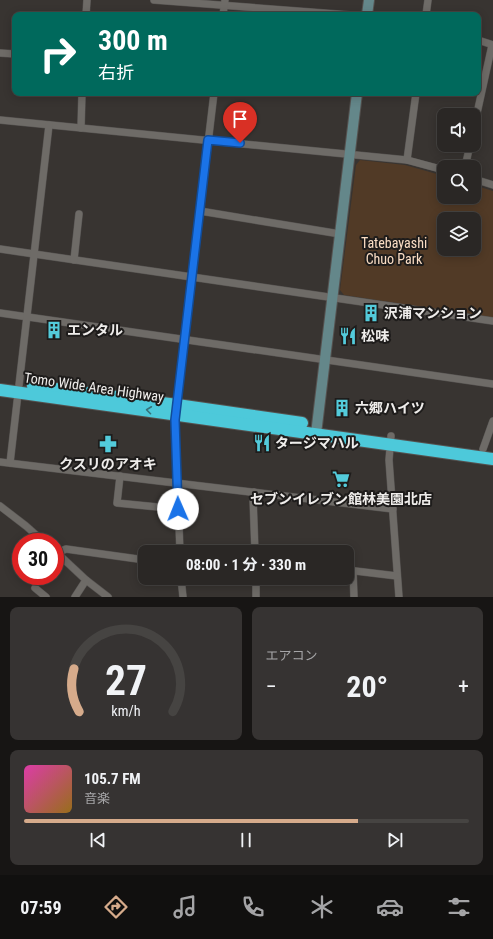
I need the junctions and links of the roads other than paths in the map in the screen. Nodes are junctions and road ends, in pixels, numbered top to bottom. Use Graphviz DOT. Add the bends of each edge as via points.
graph roads {
  1 [pos="87,0"];
  2 [pos="154,0"];
  3 [pos="369,0"];
  4 [pos="428,0"];
  5 [pos="224,3"];
  6 [pos="86,12"];
  7 [pos="318,12"];
  8 [pos="367,12"];
  9 [pos="426,12"];
  10 [pos="481,41"];
  11 [pos="492,45"];
  12 [pos="0,53"];
  13 [pos="12,54"];
  14 [pos="481,95"];
  15 [pos="82,96"];
  16 [pos="214,96"];
  17 [pos="357,96"];
  18 [pos="416,96"];
  19 [pos="481,96"];
  20 [pos="478,108"];
  21 [pos="0,120"];
  22 [pos="49,125"];
  23 [pos="81,128"];
  24 [pos="208,140"];
  25 [pos="350,154"];
  26 [pos="407,160"];
  27 [pos="437,168"];
  28 [pos="481,181"];
  29 [pos="493,185"];
  30 [pos="200,211"];
  31 [pos="80,214"];
  32 [pos="340,234"];
  33 [pos="0,249"];
  34 [pos="34,254"];
  35 [pos="74,260"];
  36 [pos="193,277"];
  37 [pos="332,297"];
  38 [pos="0,313"];
  39 [pos="27,317"];
  40 [pos="493,321"];
  41 [pos="185,340"];
  42 [pos="324,360"];
  43 [pos="0,382"];
  44 [pos="493,384"];
  45 [pos="19,388"];
  46 [pos="0,390"];
  47 [pos="177,409"];
  48 [pos="493,421"];
  49 [pos="316,430"];
  50 [pos="390,440"];
  51 [pos="488,450"];
  52 [pos="493,459"];
  53 [pos="0,462"];
  54 [pos="10,463"];
  55 [pos="120,476"];
  56 [pos="178,483"];
  57 [pos="254,492"];
  58 [pos="0,506"];
  59 [pos="178,509"];
  60 [pos="393,509"];
  61 [pos="34,533"];
  62 [pos="180,545"];
  63 [pos="255,545"];
  64 [pos="64,550"];
  65 [pos="64,559"];
  66 [pos="138,559"];
  67 [pos="354,571"];
  68 [pos="397,576"];
  69 [pos="86,580"];
  70 [pos="182,585"];
  71 [pos="256,585"];
  72 [pos="352,585"];
  73 [pos="35,588"];
  74 [pos="46,597"];
  75 [pos="75,597"];
  76 [pos="108,597"];
  77 [pos="183,597"];
  78 [pos="256,597"];
  79 [pos="354,597"];
  80 [pos="399,597"];
  1 -- 6 [label="street"];
  2 -- 5 [label="street"];
  3 -- 8 [label="street"];
  4 -- 9 [label="street"];
  5 -- 7 [label="street"];
  10 -- 11 [label="street"];
  11 -- 14 [label="street"];
  12 -- 13 [label="street"];
  15 -- 23 [label="street"];
  16 -- 24 [label="street"];
  17 -- 25 [label="street"];
  18 -- 26 [label="street"];
  19 -- 20 [label="street"];
  21 -- 22 [label="street"];
  22 -- 23 [label="street"];
  22 -- 34 [label="street"];
  23 -- 24 [label="street"];
  24 -- 25 [label="street"];
  24 -- 30 [label="street"];
  25 -- 26 [label="street"];
  25 -- 32 [label="street"];
  26 -- 27 [label="street"];
  28 -- 29 [label="street"];
  30 -- 32 [label="street"];
  30 -- 36 [label="street"];
  31 -- 35 [label="street"];
  32 -- 37 [label="street"];
  33 -- 34 [label="street"];
  34 -- 35 [label="street"];
  34 -- 39 [label="street"];
  35 -- 36 [label="street"];
  36 -- 37 [label="street"];
  36 -- 41 [label="street"];
  37 -- 40 [label="street"];
  37 -- 42 [label="street"];
  38 -- 39 [label="street"];
  39 -- 41 [label="street"];
  39 -- 45 [label="street"];
  41 -- 42 [label="street"];
  41 -- 47 [label="street"];
  42 -- 44 [label="street"];
  42 -- 49 [label="street"];
  43 -- 45 [label="highway, Tomo Wide Area Highway"];
  45 -- 46 [label="highway, Tomo Wide Area Highway"];
  45 -- 47 [label="highway, Tomo Wide Area Highway"];
  45 -- 54 [label="street"];
  47 -- 49 [label="highway, Tomo Wide Area Highway"];
  47 -- 56 [label="street" via="175,424"];
  48 -- 51 [label="street"];
  49 -- 50 [label="highway, Tomo Wide Area Highway"];
  50 -- 51 [label="highway, Tomo Wide Area Highway"];
  50 -- 52 [label="highway, Tomo Wide Area Highway"];
  50 -- 60 [label="street"];
  53 -- 54 [label="street"];
  54 -- 55 [label="street"];
  55 -- 56 [label="street"];
  55 -- 59 [label="street" via="117,503"];
  56 -- 57 [label="street"];
  56 -- 59 [label="street"];
  57 -- 60 [label="street"];
  57 -- 63 [label="street"];
  58 -- 61 [label="street"];
  59 -- 62 [label="street"];
  60 -- 68 [label="street"];
  64 -- 66 [label="street"];
  65 -- 69 [label="street"];
  67 -- 68 [label="street"];
  68 -- 80 [label="street"];
  69 -- 75 [label="street"];
  69 -- 76 [label="street"];
  70 -- 77 [label="street"];
  71 -- 78 [label="street"];
  72 -- 79 [label="street"];
  73 -- 74 [label="street"];
}
